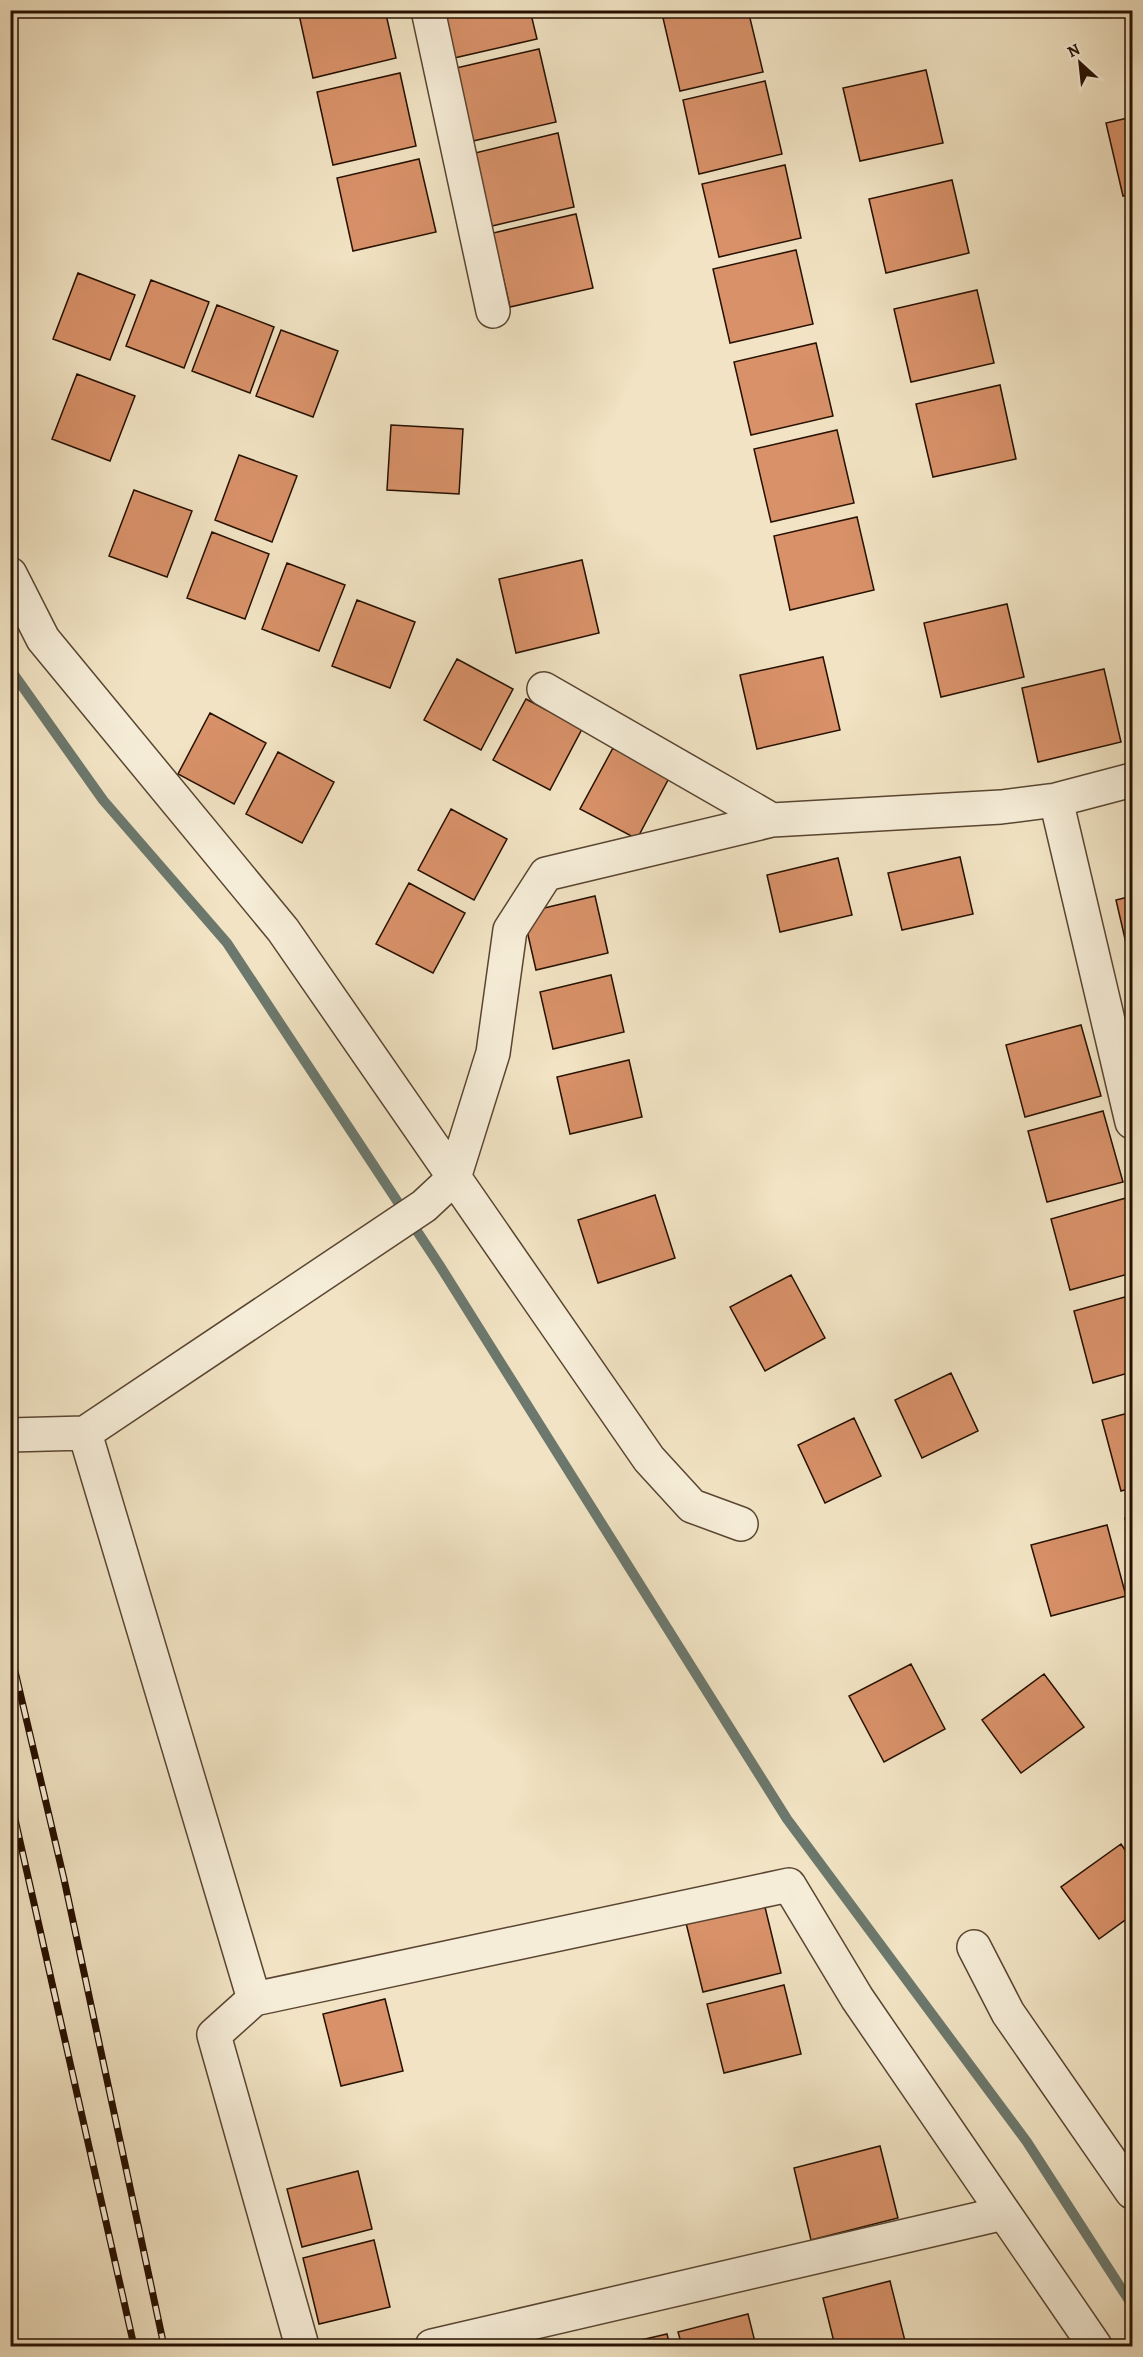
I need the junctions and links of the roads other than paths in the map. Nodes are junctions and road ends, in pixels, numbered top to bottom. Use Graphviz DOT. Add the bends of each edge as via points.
graph roads {
  1 [pos="428,10"];
  2 [pos="493,311"];
  3 [pos="10,574"];
  4 [pos="544,689"];
  5 [pos="1132,780"];
  6 [pos="1056,800"];
  7 [pos="772,820"];
  8 [pos="1132,1122"];
  9 [pos="454,1178"];
  10 [pos="85,1432"];
  11 [pos="10,1435"];
  12 [pos="741,1524"];
  13 [pos="974,1947"];
  14 [pos="254,1999"];
  15 [pos="1132,2192"];
  16 [pos="1004,2213"];
  17 [pos="302,2346"];
  18 [pos="432,2346"];
  19 [pos="1095,2346"];
  1 -- 2 [label="street"];
  3 -- 9 [label="street" via="43,639 283,930"];
  4 -- 7 [label="street"];
  5 -- 6 [label="street"];
  6 -- 7 [label="street" via="1000,807"];
  6 -- 8 [label="street"];
  7 -- 9 [label="street" via="546,874 510,930 493,1053"];
  9 -- 10 [label="street" via="424,1206"];
  9 -- 12 [label="street" via="649,1458 692,1506"];
  10 -- 11 [label="street"];
  10 -- 14 [label="street"];
  13 -- 15 [label="street" via="1008,2013"];
  14 -- 16 [label="street" via="789,1885 857,1998"];
  14 -- 17 [label="street" via="214,2035"];
  16 -- 18 [label="street"];
  16 -- 19 [label="street"];
}
